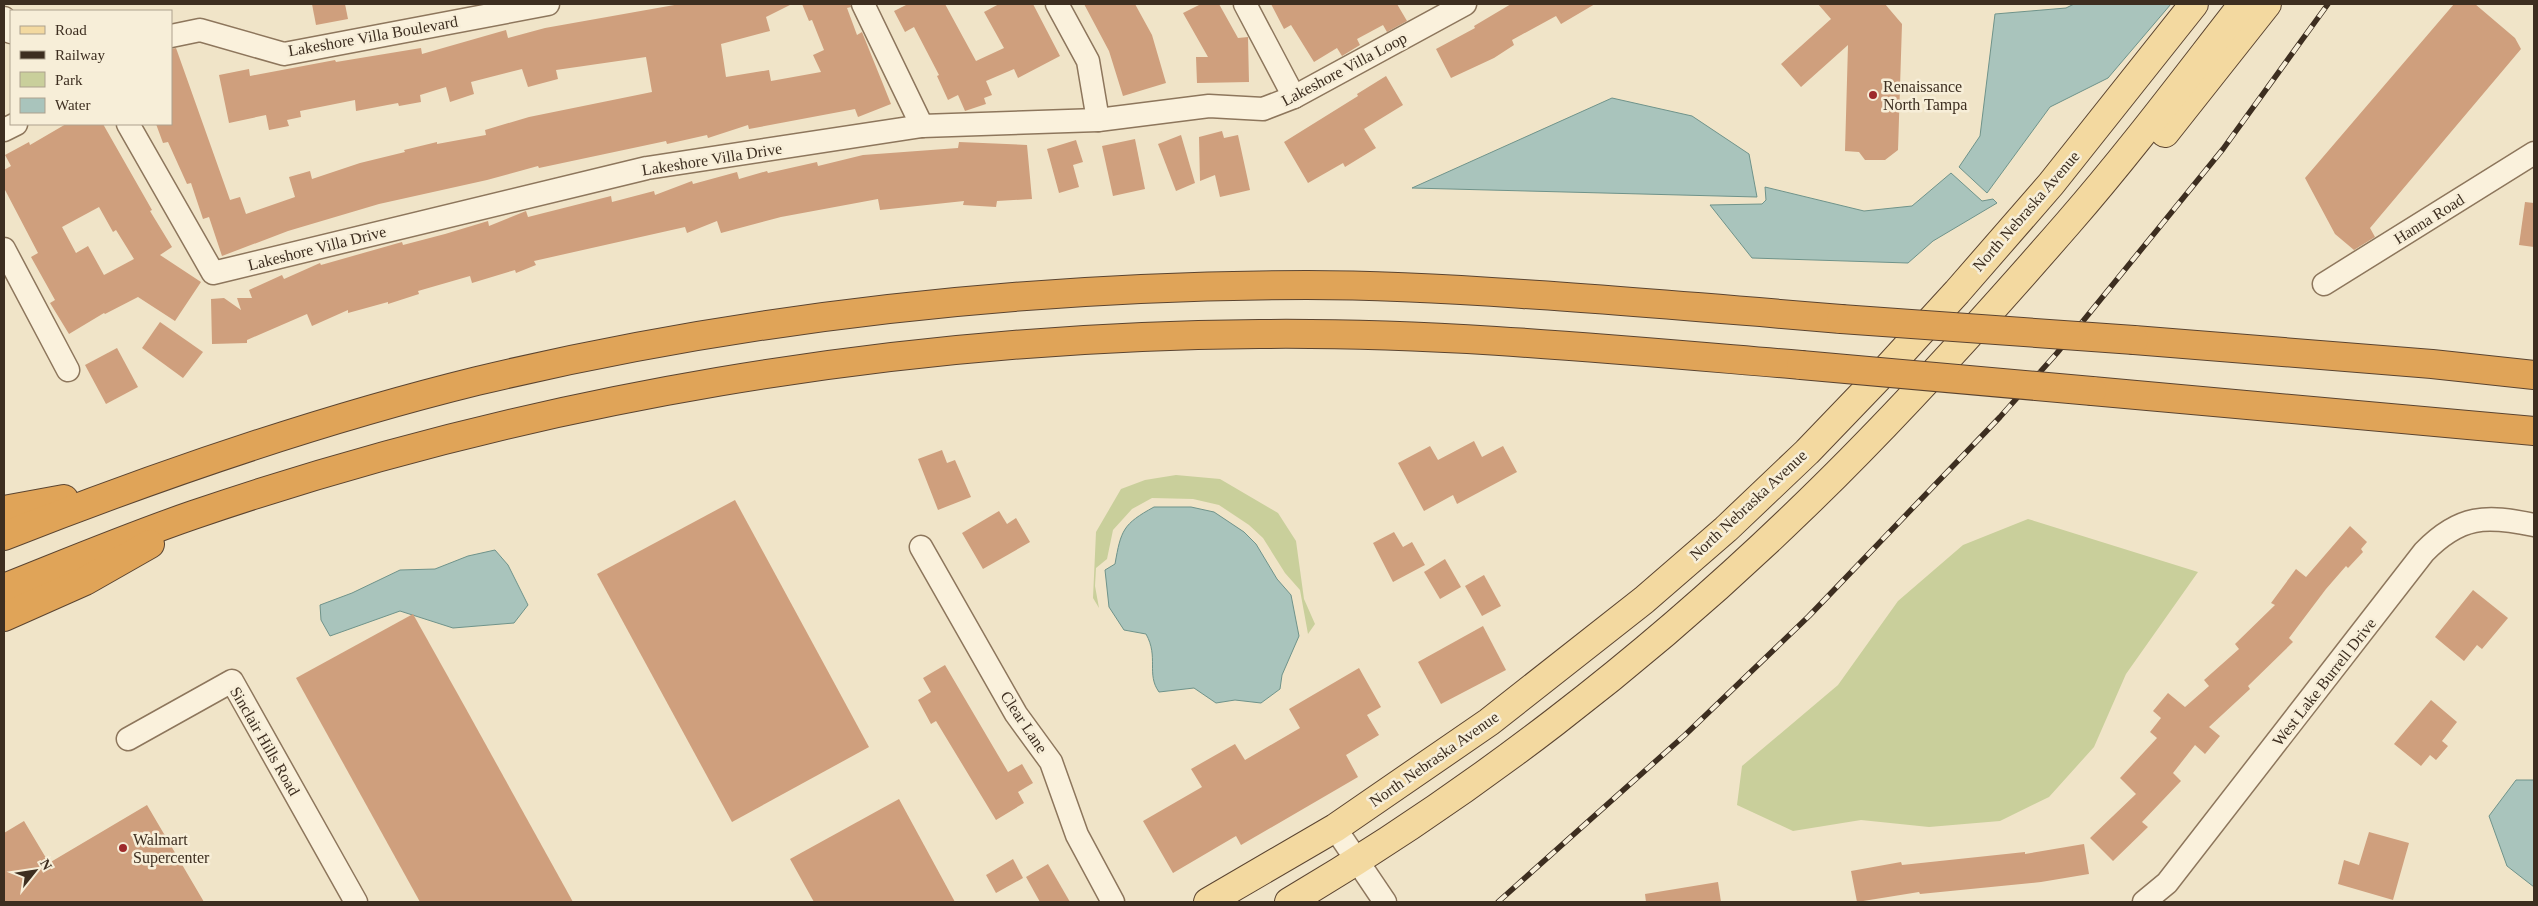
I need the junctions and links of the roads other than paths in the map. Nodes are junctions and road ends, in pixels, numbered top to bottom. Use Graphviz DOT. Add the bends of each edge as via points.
graph roads {
  1 [pos="548,4"];
  2 [pos="863,4"];
  3 [pos="1057,4"];
  4 [pos="1245,4"];
  5 [pos="2194,4"];
  6 [pos="2218,4"];
  7 [pos="2243,4"];
  8 [pos="2267,4"];
  9 [pos="1450,7"];
  10 [pos="4,18"];
  11 [pos="10,30"];
  12 [pos="172,36"];
  13 [pos="1294,97"];
  14 [pos="1098,120"];
  15 [pos="129,125"];
  16 [pos="922,126"];
  17 [pos="2534,153"];
  18 [pos="2071,220"];
  19 [pos="4,249"];
  20 [pos="2324,284"];
  21 [pos="68,370"];
  22 [pos="2534,375"];
  23 [pos="2534,431"];
  24 [pos="132,486"];
  25 [pos="4,510"];
  26 [pos="198,514"];
  27 [pos="2534,524"];
  28 [pos="4,536"];
  29 [pos="921,547"];
  30 [pos="4,588"];
  31 [pos="4,617"];
  32 [pos="128,739"];
  33 [pos="1335,828"];
  34 [pos="1356,862"];
  35 [pos="356,902"];
  36 [pos="1112,902"];
  37 [pos="1208,902"];
  38 [pos="1289,902"];
  39 [pos="1385,902"];
  40 [pos="2144,902"];
  1 -- 12 [label="street, Lakeshore Villa Boulevard" via="284,54 200,30"];
  2 -- 16 [label="street"];
  3 -- 14 [label="street" via="1088,62"];
  4 -- 13 [label="street"];
  5 -- 33 [label="main road, North Nebraska Avenue" via="2051,184 1982,263 1882,375 1726,529 1644,600 1489,722"];
  6 -- 18 [label="main road" via="2087,176"];
  7 -- 18 [label="main road"];
  8 -- 18 [label="main road" via="2142,160"];
  9 -- 13 [label="street, Lakeshore Villa Loop"];
  10 -- 11 [label="street"];
  13 -- 14 [label="street, Lakeshore Villa Loop" via="1263,110 1209,106"];
  14 -- 16 [label="street, Lakeshore Villa Drive"];
  15 -- 16 [label="street, Lakeshore Villa Drive" via="213,273 647,168"];
  17 -- 20 [label="street, Hanna Road"];
  18 -- 34 [label="main road" via="1895,414 1799,512 1736,570 1580,701"];
  19 -- 21 [label="street"];
  22 -- 24 [label="highway, bridge" via="2134,340 1460,290 1311,285 1074,291 957,300 731,330 556,363 314,426"];
  23 -- 26 [label="highway, bridge" via="1524,343 1324,334 1134,338 1047,342 842,361 614,401 400,452"];
  24 -- 25 [label="highway"];
  24 -- 28 [label="highway"];
  26 -- 30 [label="highway"];
  26 -- 31 [label="highway" via="121,562"];
  27 -- 40 [label="street, West Lake Burrell Drive" via="2489,519 2463,523 2442,534 2424,552 2167,883"];
  29 -- 36 [label="street, Clear Lane" via="1016,714 1051,762 1078,835"];
  32 -- 35 [label="street, Sinclair Hills Road" via="232,681"];
  33 -- 34 [label="street"];
  33 -- 37 [label="main road, North Nebraska Avenue"];
  34 -- 38 [label="main road"];
  34 -- 39 [label="street"];
}
